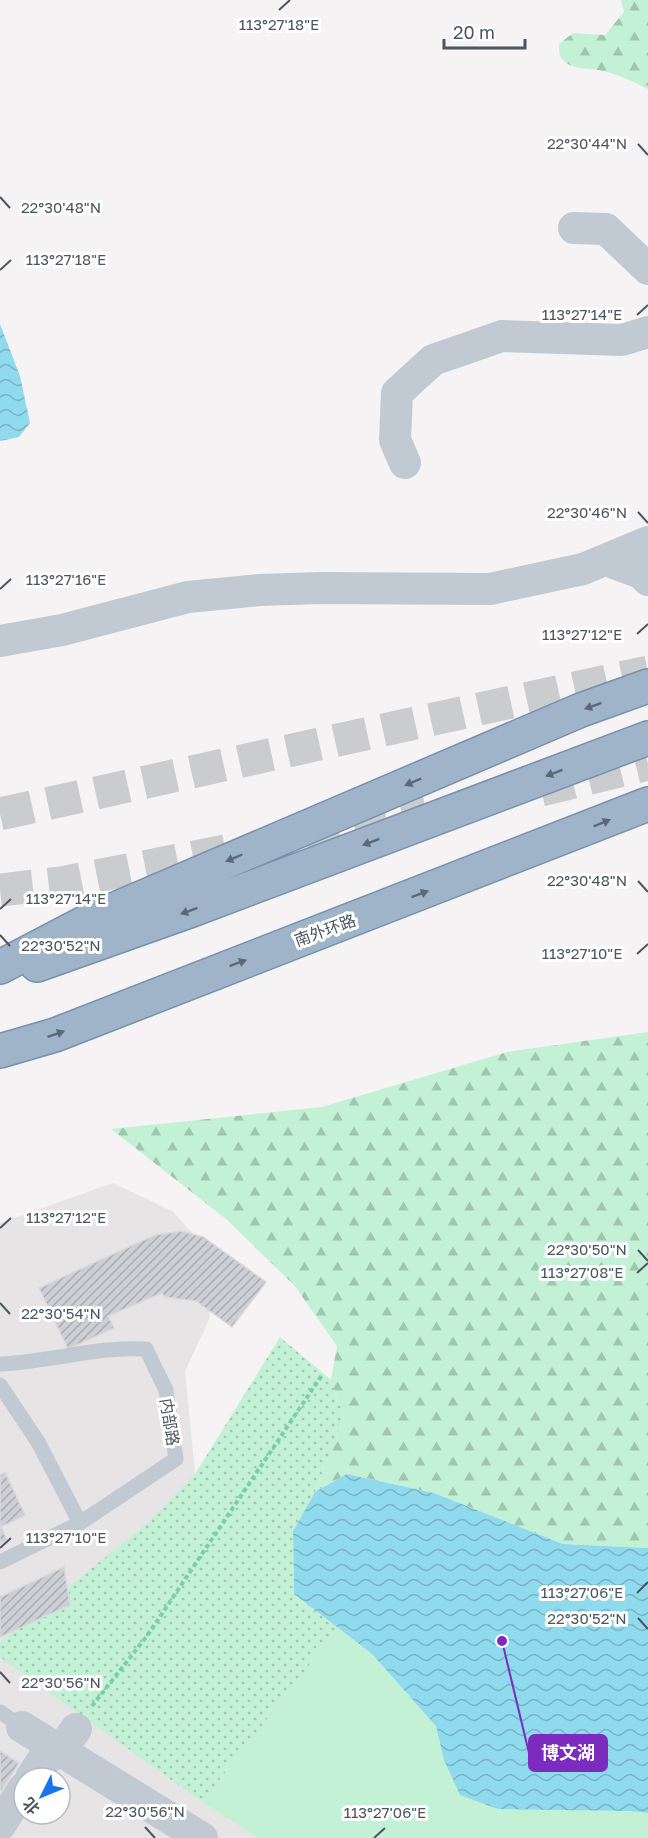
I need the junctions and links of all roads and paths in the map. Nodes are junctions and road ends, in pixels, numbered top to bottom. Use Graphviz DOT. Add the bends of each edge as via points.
graph roads {
  1 [pos="573,228"];
  2 [pos="648,269"];
  3 [pos="648,332"];
  4 [pos="405,463"];
  5 [pos="648,542"];
  6 [pos="606,560"];
  7 [pos="648,580"];
  8 [pos="0,641"];
  9 [pos="644,683"];
  10 [pos="648,738"];
  11 [pos="648,804"];
  12 [pos="0,967"];
  13 [pos="0,977"];
  14 [pos="0,1051"];
  15 [pos="0,1364"];
  16 [pos="322,1375"];
  17 [pos="0,1385"];
  18 [pos="80,1523"];
  19 [pos="0,1562"];
  20 [pos="11,1720"];
  21 [pos="68,1740"];
  22 [pos="39,1766"];
  23 [pos="12,1807"];
  24 [pos="0,1826"];
  25 [pos="202,1838"];
  1 -- 2 [label="street" via="606,229"];
  3 -- 4 [label="street" via="622,340 502,336 433,360 397,393 395,440"];
  5 -- 6 [label="street"];
  6 -- 7 [label="street" via="641,573"];
  6 -- 8 [label="street" via="583,569 490,589 320,588 188,597 62,630"];
  9 -- 12 [label="highway, one-way" via="92,919"];
  10 -- 13 [label="highway, one-way" via="192,910"];
  14 -- 11 [label="highway, 南外环路, one-way" via="54,1035"];
  15 -- 18 [label="lane, 内部路" via="116,1347 146,1349 166,1390 176,1460"];
  16 -- 21 [label="path" via="147,1636"];
  17 -- 18 [label="lane" via="38,1442"];
  18 -- 19 [label="lane, 内部路"];
  20 -- 21 [label="street"];
  21 -- 22 [label="street"];
  21 -- 25 [label="street"];
  23 -- 24 [label="street"];
}
